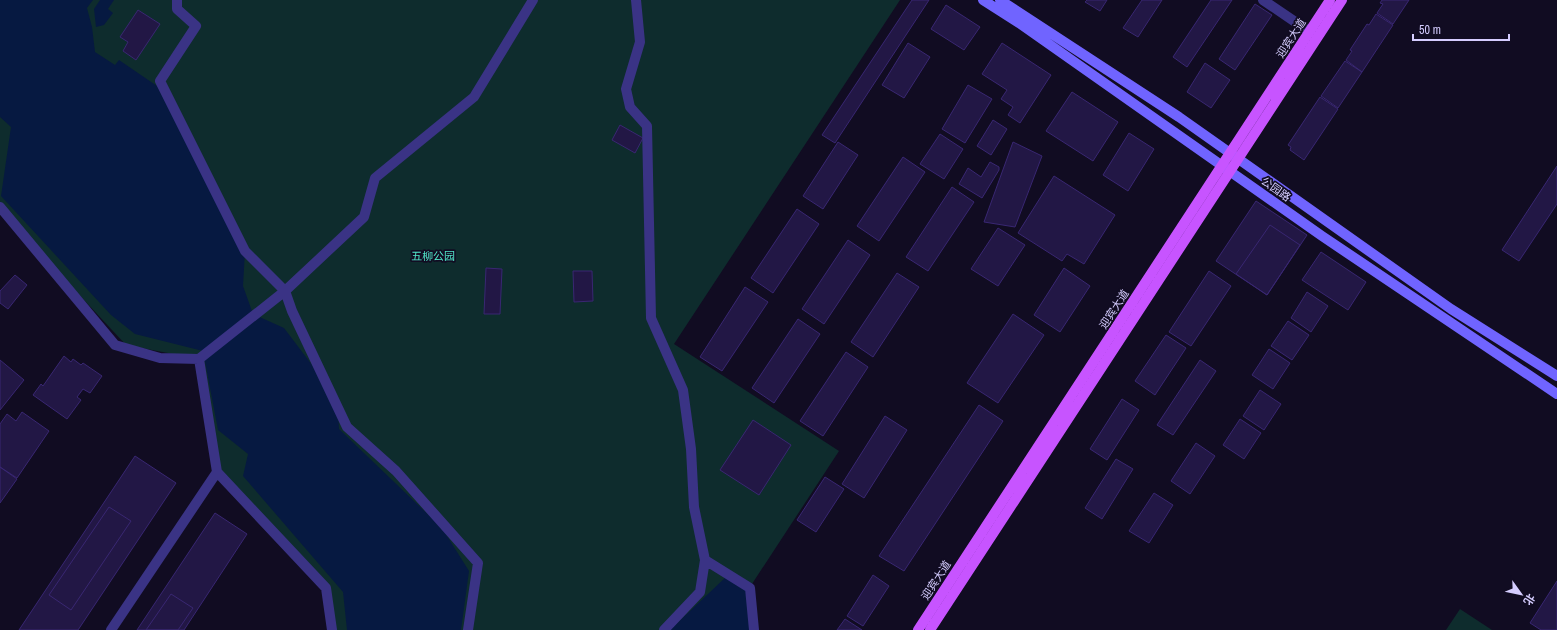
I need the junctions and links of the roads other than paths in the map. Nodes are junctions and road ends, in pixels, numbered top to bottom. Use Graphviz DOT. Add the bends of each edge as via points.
graph roads {
  1 [pos="177,0"];
  2 [pos="533,0"];
  3 [pos="636,0"];
  4 [pos="982,0"];
  5 [pos="1000,0"];
  6 [pos="1263,0"];
  7 [pos="1330,0"];
  8 [pos="1342,0"];
  9 [pos="1310,32"];
  10 [pos="1234,156"];
  11 [pos="1226,168"];
  12 [pos="0,207"];
  13 [pos="285,291"];
  14 [pos="200,358"];
  15 [pos="1557,376"];
  16 [pos="1557,394"];
  17 [pos="217,472"];
  18 [pos="705,560"];
  19 [pos="111,630"];
  20 [pos="332,630"];
  21 [pos="468,630"];
  22 [pos="664,630"];
  23 [pos="754,630"];
  24 [pos="918,630"];
  25 [pos="930,630"];
  1 -- 13 [label="street" via="177,9 196,26 160,81 245,251"];
  2 -- 13 [label="street" via="474,97 375,178 364,216"];
  3 -- 18 [label="street" via="640,42 626,90 630,107 647,126 651,318 683,390 691,449 694,507"];
  4 -- 11 [label="street, 公园路" via="1019,23"];
  5 -- 10 [label="street"];
  6 -- 9 [label="street"];
  7 -- 9 [label="main road, 迎宾大道"];
  8 -- 10 [label="main road, 迎宾大道"];
  9 -- 10 [label="main road, 迎宾大道"];
  10 -- 11 [label="main road, 迎宾大道"];
  10 -- 15 [label="street" via="1451,309"];
  11 -- 16 [label="street, 公园路"];
  11 -- 24 [label="main road, 迎宾大道"];
  11 -- 25 [label="main road, 迎宾大道"];
  12 -- 14 [label="street" via="115,345 160,358"];
  13 -- 14 [label="street"];
  13 -- 21 [label="street" via="347,427 396,472 478,563"];
  14 -- 17 [label="street"];
  17 -- 19 [label="street"];
  17 -- 20 [label="street" via="326,588"];
  18 -- 22 [label="street" via="700,592"];
  18 -- 23 [label="street" via="750,588"];
}
